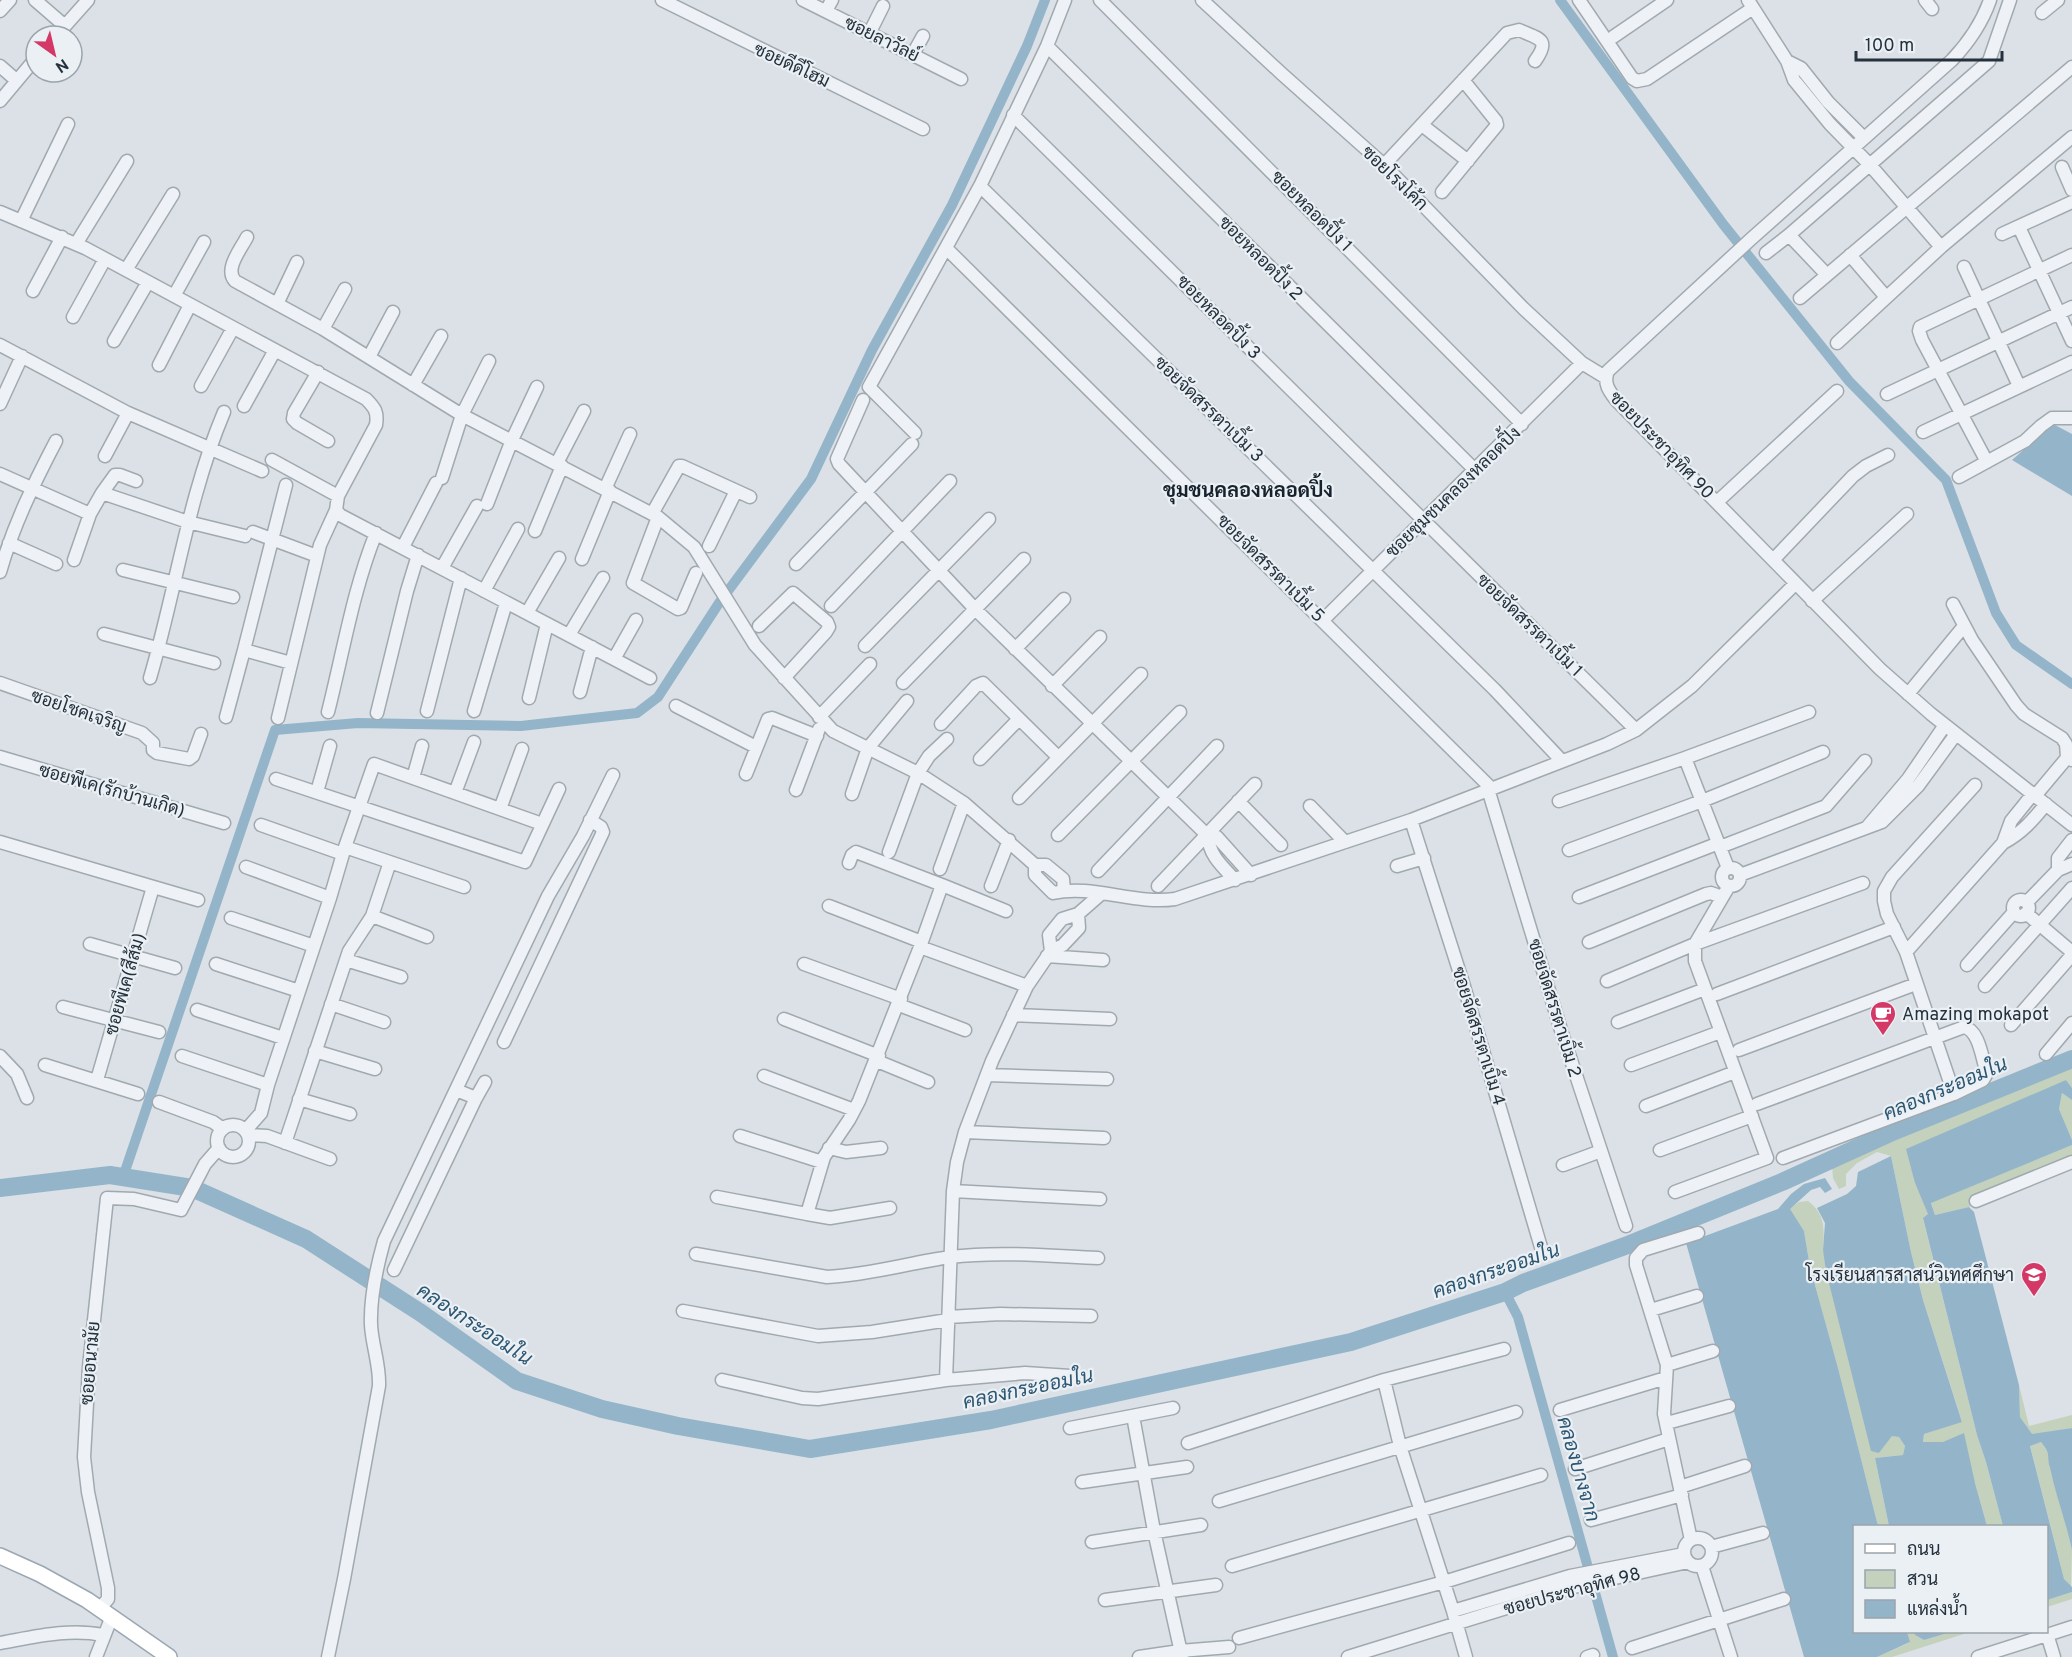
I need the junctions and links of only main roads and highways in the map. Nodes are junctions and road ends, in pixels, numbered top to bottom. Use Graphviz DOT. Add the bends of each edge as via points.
graph roads {
  1 [pos="0,1557"];
  2 [pos="169,1657"];
  1 -- 2 [label="main road" via="69,1589"];
}
